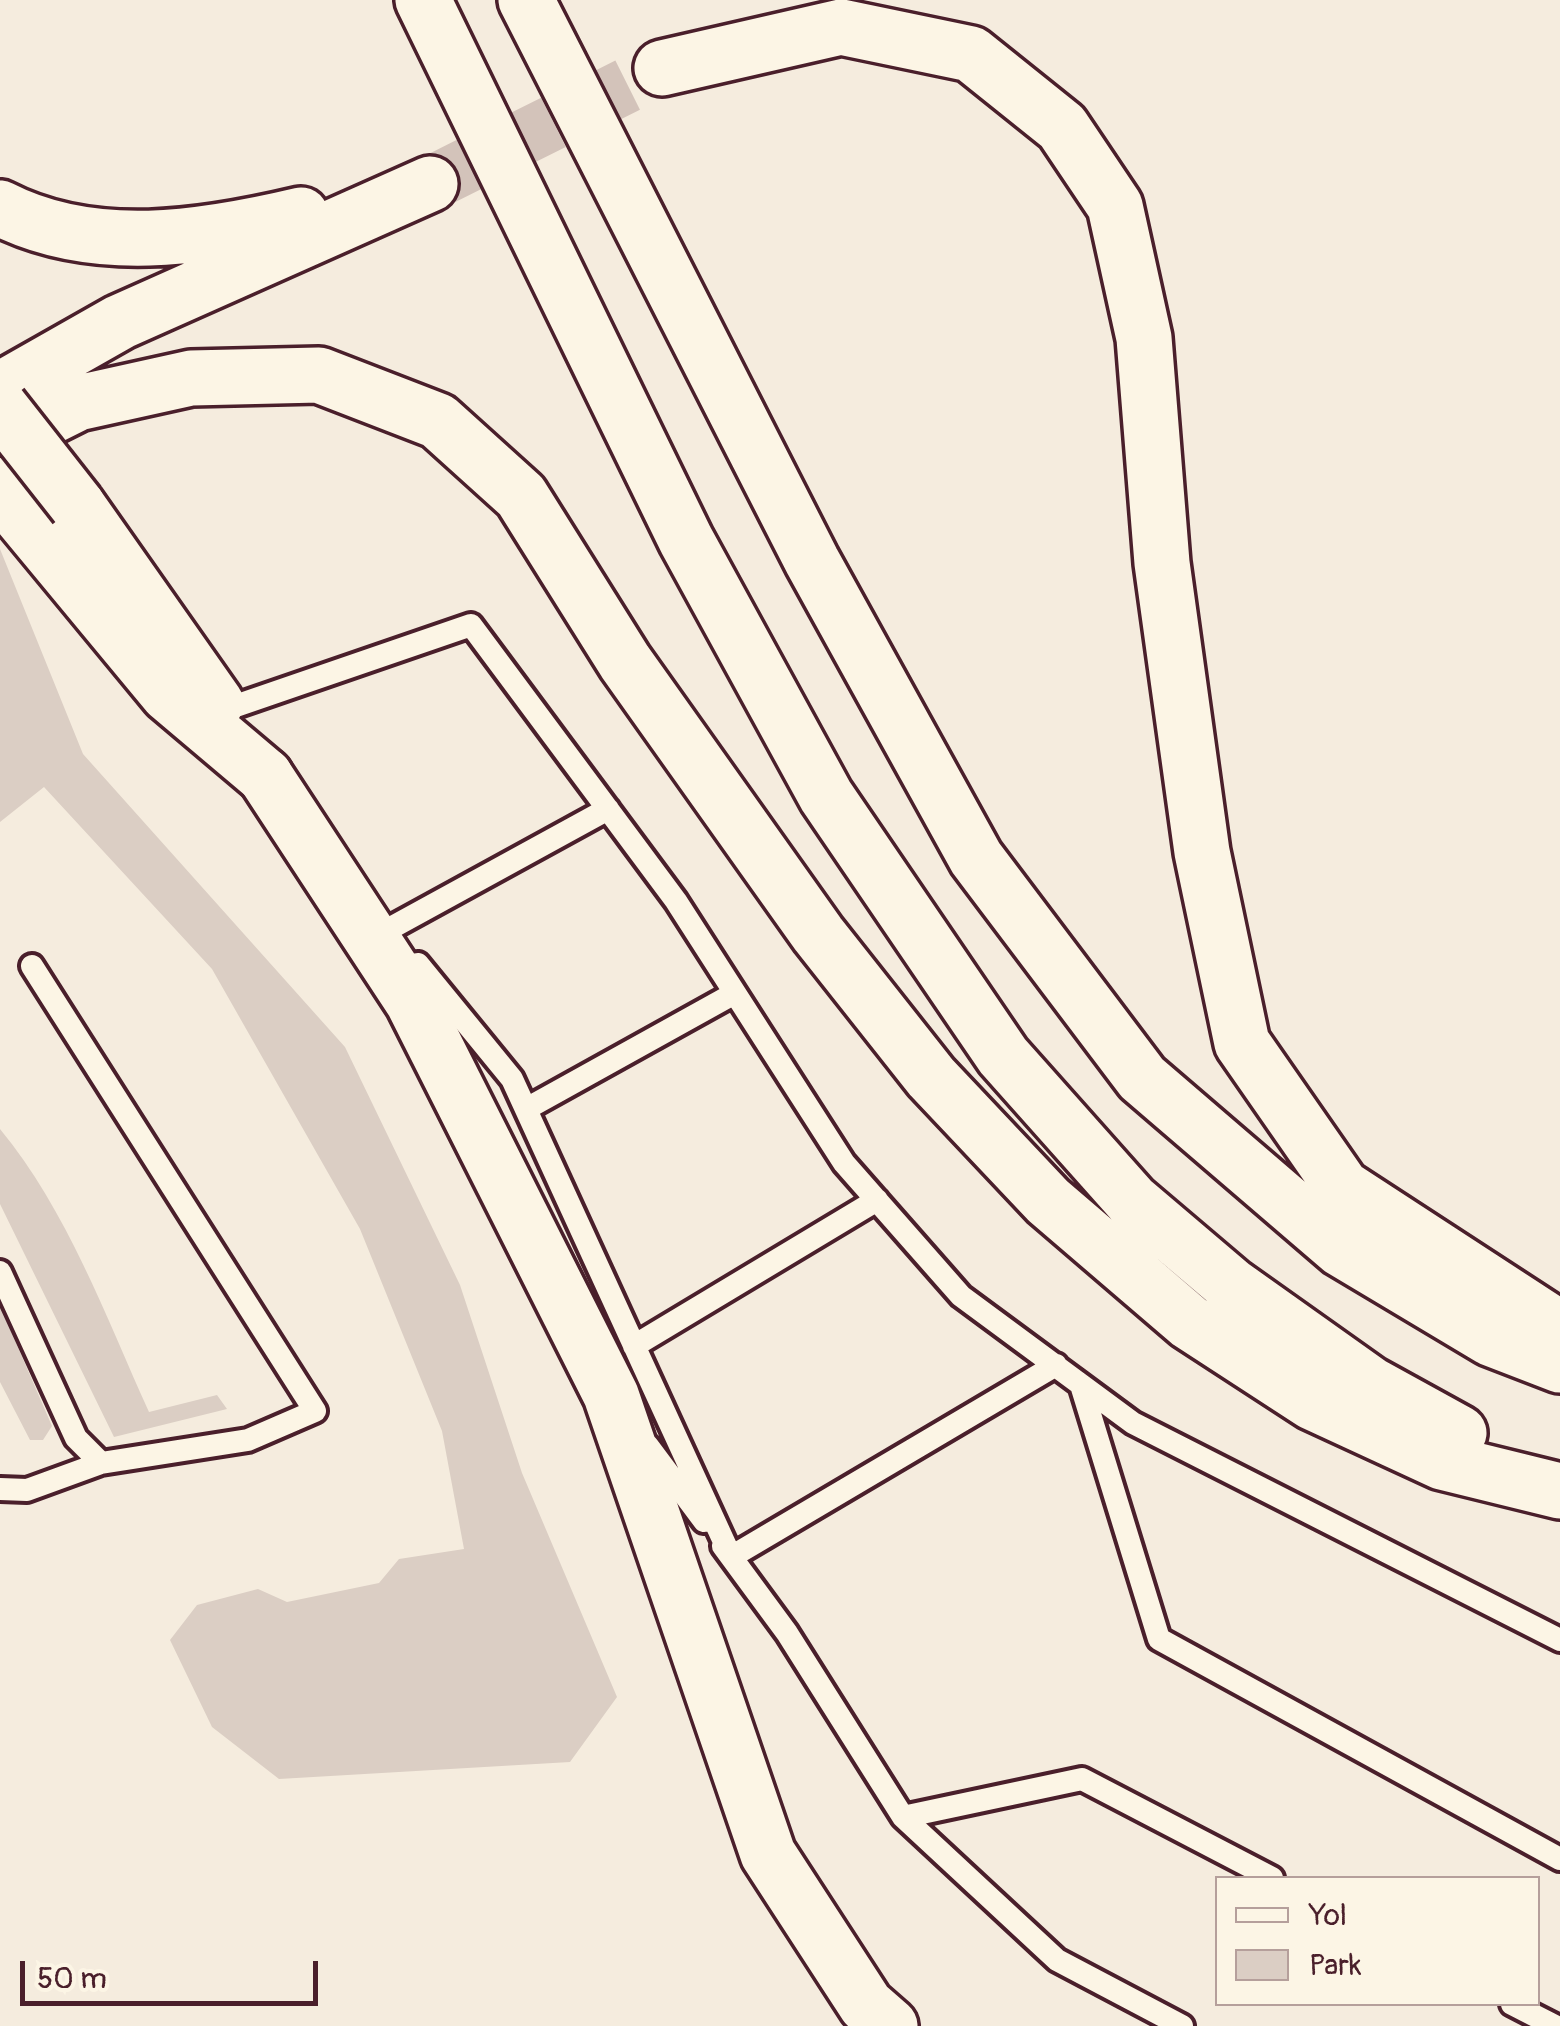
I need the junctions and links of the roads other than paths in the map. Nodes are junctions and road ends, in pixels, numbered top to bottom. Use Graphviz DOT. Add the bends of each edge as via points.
graph roads {
  1 [pos="423,0"];
  2 [pos="526,0"];
  3 [pos="662,68"];
  4 [pos="0,208"];
  5 [pos="0,390"];
  6 [pos="0,407"];
  7 [pos="0,442"];
  8 [pos="13,508"];
  9 [pos="221,711"];
  10 [pos="270,784"];
  11 [pos="608,809"];
  12 [pos="389,929"];
  13 [pos="32,966"];
  14 [pos="735,992"];
  15 [pos="526,1109"];
  16 [pos="877,1200"];
  17 [pos="0,1272"];
  18 [pos="1560,1329"];
  19 [pos="634,1346"];
  20 [pos="1560,1364"];
  21 [pos="1056,1366"];
  22 [pos="1081,1385"];
  23 [pos="610,1395"];
  24 [pos="102,1464"];
  25 [pos="1560,1470"];
  26 [pos="0,1489"];
  27 [pos="1560,1491"];
  28 [pos="731,1557"];
  29 [pos="1560,1640"];
  30 [pos="903,1818"];
  31 [pos="1560,1858"];
  32 [pos="1268,1876"];
  33 [pos="1516,2006"];
  34 [pos="890,2026"];
  35 [pos="1182,2026"];
  36 [pos="1555,2026"];
  1 -- 25 [label="main road" via="686,540 826,796 1003,1056 1132,1201 1232,1286 1370,1384 1467,1437"];
  2 -- 20 [label="main road" via="812,561 976,858 1142,1078 1341,1249 1490,1338"];
  3 -- 18 [label="main road" via="840,27 971,54 1062,127 1115,206 1144,338 1162,563 1202,852 1242,1043 1342,1187"];
  4 -- 5 [label="main road" via="94,238 221,234 430,184 120,322"];
  6 -- 9 [label="main road, bridge"];
  7 -- 27 [label="main road" via="78,403 190,378 318,375 438,421 521,496 625,662 818,934 931,1076 1048,1201 1189,1322 1312,1402 1442,1462"];
  8 -- 10 [label="main road" via="168,694"];
  9 -- 10 [label="main road"];
  9 -- 11 [label="lane" via="471,624"];
  10 -- 12 [label="lane"];
  10 -- 23 [label="main road" via="413,1002"];
  11 -- 12 [label="lane"];
  11 -- 14 [label="lane"];
  12 -- 15 [label="lane" via="512,1079"];
  13 -- 24 [label="lane" via="314,1411 248,1440"];
  14 -- 15 [label="lane"];
  14 -- 16 [label="lane" via="844,1163"];
  15 -- 19 [label="lane"];
  16 -- 19 [label="lane"];
  16 -- 21 [label="lane" via="961,1296"];
  17 -- 24 [label="lane" via="76,1438"];
  19 -- 28 [label="lane"];
  21 -- 22 [label="lane"];
  21 -- 28 [label="lane"];
  22 -- 29 [label="lane" via="1133,1423"];
  22 -- 31 [label="lane" via="1160,1639"];
  23 -- 28 [label="lane"];
  23 -- 34 [label="main road" via="768,1854 866,2005"];
  24 -- 26 [label="lane" via="27,1490"];
  28 -- 30 [label="lane"];
  30 -- 32 [label="lane" via="1082,1780"];
  30 -- 35 [label="lane" via="1057,1960"];
  33 -- 36 [label="lane"];
}
